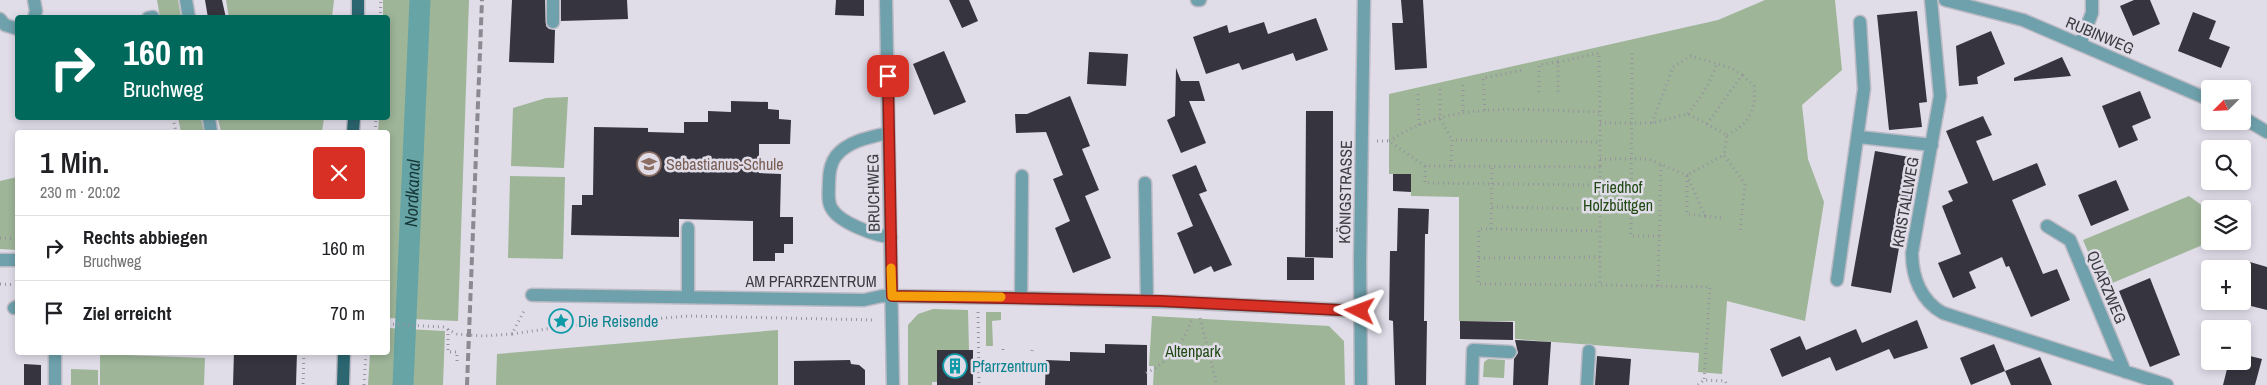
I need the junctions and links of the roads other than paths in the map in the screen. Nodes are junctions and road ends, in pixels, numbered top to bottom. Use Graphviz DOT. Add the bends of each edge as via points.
graph roads {
  1 [pos="34,0"];
  2 [pos="186,0"];
  3 [pos="358,0"];
  4 [pos="554,0"];
  5 [pos="886,0"];
  6 [pos="1364,0"];
  7 [pos="1931,0"];
  8 [pos="1945,0"];
  9 [pos="2092,0"];
  10 [pos="35,15"];
  11 [pos="189,15"];
  12 [pos="358,15"];
  13 [pos="553,22"];
  14 [pos="1860,22"];
  15 [pos="2080,44"];
  16 [pos="2201,96"];
  17 [pos="2251,122"];
  18 [pos="2267,132"];
  19 [pos="888,133"];
  20 [pos="1858,137"];
  21 [pos="1932,145"];
  22 [pos="1022,176"];
  23 [pos="1145,183"];
  24 [pos="2047,226"];
  25 [pos="688,228"];
  26 [pos="890,237"];
  27 [pos="0,260"];
  28 [pos="15,260"];
  29 [pos="1837,280"];
  30 [pos="532,295"];
  31 [pos="688,296"];
  32 [pos="892,296"];
  33 [pos="1021,298"];
  34 [pos="1147,301"];
  35 [pos="1360,311"];
  36 [pos="1589,351"];
  37 [pos="1510,352"];
  38 [pos="55,355"];
  39 [pos="344,355"];
  40 [pos="2125,372"];
  41 [pos="55,385"];
  42 [pos="343,385"];
  43 [pos="893,385"];
  44 [pos="1361,385"];
  45 [pos="1472,385"];
  46 [pos="1587,385"];
  47 [pos="2167,385"];
  1 -- 10 [label="street"];
  2 -- 11 [label="street"];
  3 -- 12 [label="main road"];
  4 -- 13 [label="street"];
  5 -- 19 [label="street, BRUCHWEG"];
  6 -- 35 [label="street, KÖNIGSTRASSE"];
  7 -- 21 [label="street, KRISTALLWEG" via="1940,96"];
  8 -- 15 [label="street, RUBINWEG" via="2023,20"];
  9 -- 15 [label="street" via="2092,13"];
  14 -- 20 [label="street" via="1864,89"];
  15 -- 16 [label="street, RUBINWEG"];
  17 -- 18 [label="street"];
  19 -- 26 [label="street, BRUCHWEG"];
  19 -- 26 [label="street" via="859,141 836,156 830,167 829,187 830,204 838,216 869,233"];
  20 -- 21 [label="street"];
  20 -- 29 [label="street"];
  21 -- 40 [label="street, KRISTALLWEG" via="1912,253 1915,277 1927,300 1942,314"];
  22 -- 33 [label="street"];
  23 -- 34 [label="street"];
  24 -- 40 [label="street, QUARZWEG" via="2070,240"];
  25 -- 31 [label="street"];
  26 -- 32 [label="street, BRUCHWEG"];
  27 -- 28 [label="street"];
  30 -- 31 [label="street, AM PFARRZENTRUM"];
  31 -- 32 [label="street, AM PFARRZENTRUM" via="864,300"];
  32 -- 33 [label="street, AM PFARRZENTRUM"];
  32 -- 43 [label="street, BRUCHWEG"];
  33 -- 34 [label="street, AM PFARRZENTRUM"];
  34 -- 35 [label="street, AM PFARRZENTRUM"];
  35 -- 44 [label="street, KÖNIGSTRASSE"];
  36 -- 46 [label="street"];
  37 -- 45 [label="street" via="1473,350"];
  38 -- 41 [label="street"];
  39 -- 42 [label="main road"];
  40 -- 47 [label="street, KRISTALLWEG"];
}
